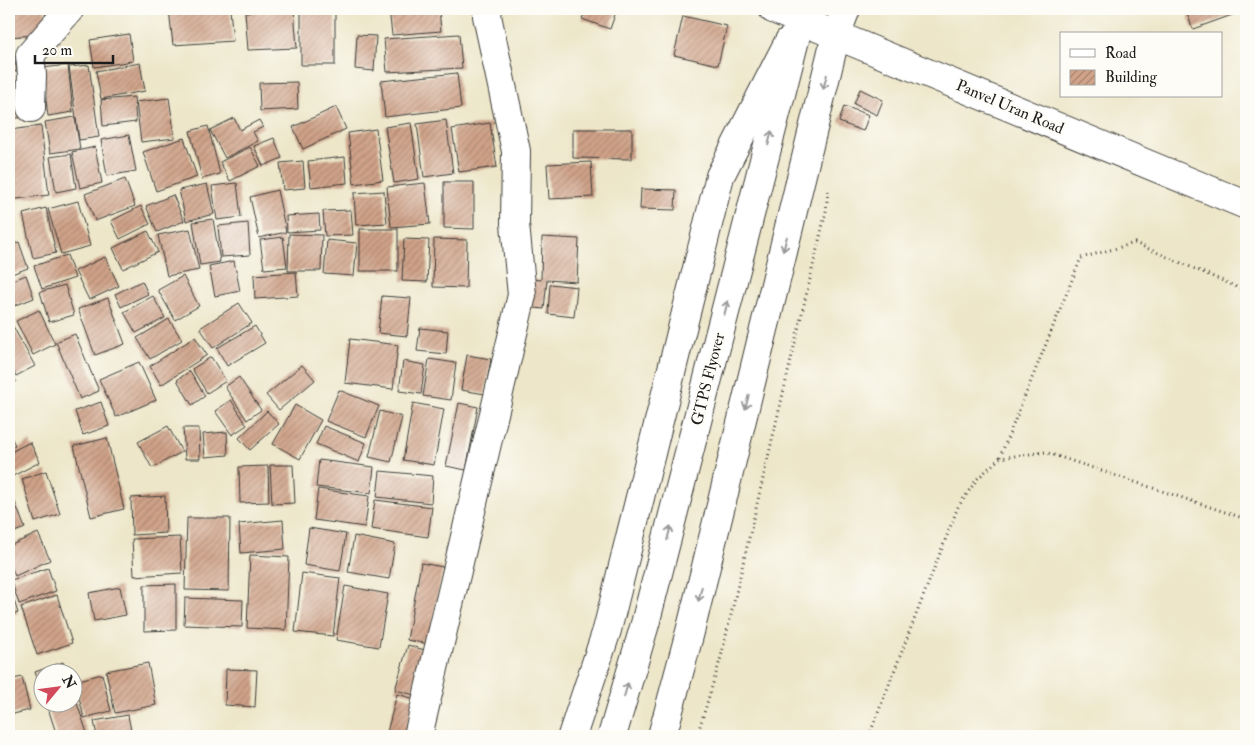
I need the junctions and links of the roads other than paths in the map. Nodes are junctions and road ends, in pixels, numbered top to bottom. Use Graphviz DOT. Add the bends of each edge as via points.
graph roads {
  1 [pos="70,9"];
  2 [pos="488,9"];
  3 [pos="773,9"];
  4 [pos="846,9"];
  5 [pos="800,20"];
  6 [pos="836,35"];
  7 [pos="31,108"];
  8 [pos="1246,206"];
  9 [pos="418,736"];
  10 [pos="572,736"];
  11 [pos="612,736"];
  12 [pos="662,736"];
  1 -- 7 [label="main road" via="30,55"];
  2 -- 9 [label="main road" via="497,69 516,151 515,224 522,295"];
  3 -- 5 [label="main road, Panvel Uran Road"];
  4 -- 6 [label="main road"];
  5 -- 6 [label="main road, Panvel Uran Road"];
  5 -- 10 [label="main road" via="720,176 607,630"];
  11 -- 5 [label="main road, GTPS Flyover, one-way" via="646,624"];
  6 -- 8 [label="main road, Panvel Uran Road"];
  6 -- 12 [label="main road, one-way"];
}
